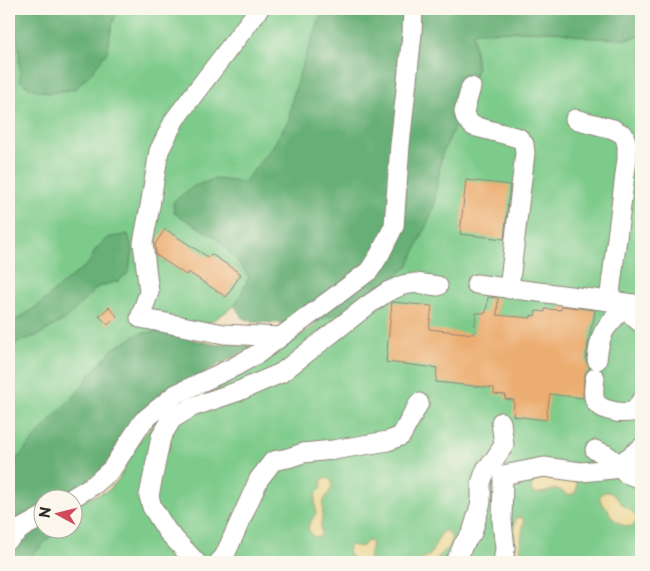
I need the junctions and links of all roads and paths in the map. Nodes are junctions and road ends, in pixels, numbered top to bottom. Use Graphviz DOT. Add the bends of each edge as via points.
graph roads {
  1 [pos="259,9"];
  2 [pos="413,9"];
  3 [pos="471,87"];
  4 [pos="575,120"];
  5 [pos="476,284"];
  6 [pos="438,286"];
  7 [pos="509,289"];
  8 [pos="625,303"];
  9 [pos="641,323"];
  10 [pos="280,338"];
  11 [pos="641,401"];
  12 [pos="419,403"];
  13 [pos="174,407"];
  14 [pos="501,422"];
  15 [pos="504,445"];
  16 [pos="641,448"];
  17 [pos="595,450"];
  18 [pos="617,466"];
  19 [pos="503,474"];
  20 [pos="641,479"];
  21 [pos="82,492"];
  22 [pos="481,502"];
  23 [pos="32,522"];
  24 [pos="9,539"];
  25 [pos="196,562"];
  26 [pos="218,562"];
  27 [pos="455,562"];
  28 [pos="503,562"];
  1 -- 10 [label="street" via="175,119 159,151 143,243 149,292 140,318 224,334"];
  2 -- 10 [label="street" via="394,226 369,271"];
  3 -- 7 [label="street" via="464,112 466,119 473,126 520,138 524,144"];
  4 -- 8 [label="street" via="624,134 627,145"];
  5 -- 7 [label="street"];
  6 -- 13 [label="street" via="416,283 387,292 281,373 192,407"];
  7 -- 8 [label="street"];
  8 -- 9 [label="street"];
  8 -- 11 [label="street" via="603,332 599,343 594,394 596,404 604,409 629,413 635,411"];
  10 -- 13 [label="street" via="234,367 176,394"];
  12 -- 26 [label="street" via="401,436 273,460 259,479 224,558"];
  13 -- 21 [label="street" via="142,421 110,470"];
  13 -- 25 [label="street" via="172,419 160,437 149,496 152,507 168,531"];
  14 -- 15 [label="street"];
  15 -- 19 [label="street"];
  15 -- 22 [label="street" via="486,469 481,483"];
  16 -- 18 [label="street"];
  17 -- 18 [label="street" via="612,459"];
  18 -- 19 [label="street" via="581,472 544,467"];
  18 -- 20 [label="street"];
  19 -- 22 [label="street"];
  19 -- 28 [label="street"];
  22 -- 27 [label="street" via="472,533"];
  23 -- 24 [label="street"];
}
